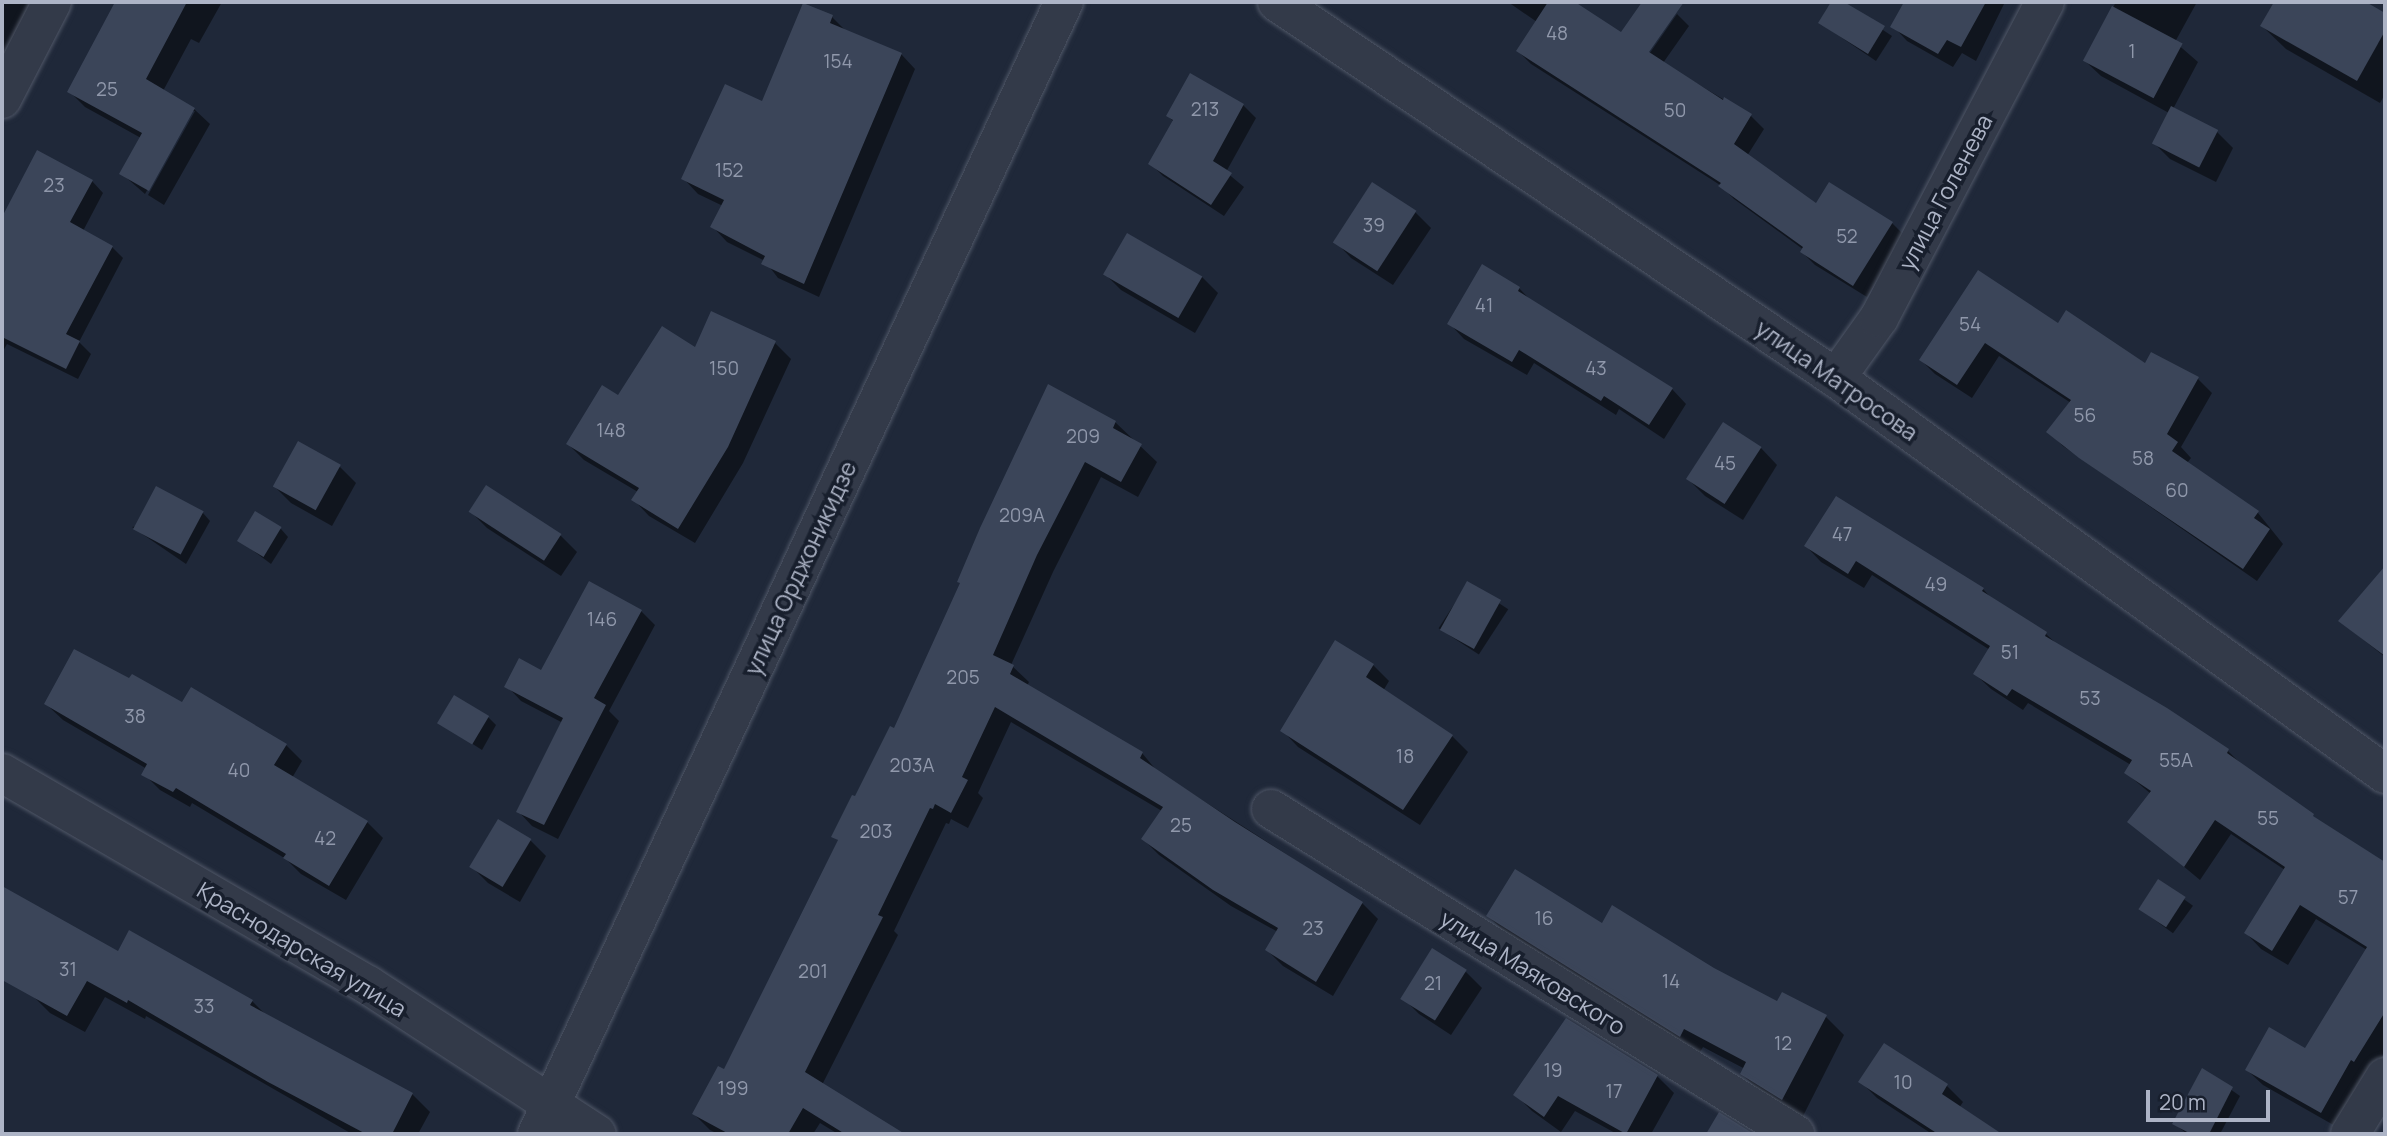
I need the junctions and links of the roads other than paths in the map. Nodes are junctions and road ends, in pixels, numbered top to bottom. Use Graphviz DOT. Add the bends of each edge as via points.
graph roads {
  1 [pos="52,2"];
  2 [pos="1064,2"];
  3 [pos="1277,2"];
  4 [pos="2045,2"];
  5 [pos="2,99"];
  6 [pos="1836,378"];
  7 [pos="2,773"];
  8 [pos="2385,774"];
  9 [pos="1271,809"];
  10 [pos="2385,1077"];
  11 [pos="544,1119"];
  12 [pos="597,1134"];
  13 [pos="1795,1134"];
  14 [pos="2350,1134"];
  1 -- 5 [label="street"];
  2 -- 11 [label="street, улица Орджоникидзе"];
  3 -- 6 [label="street, улица Матросова"];
  4 -- 6 [label="street, улица Голенева" via="1879,318"];
  6 -- 8 [label="street, улица Матросова"];
  7 -- 11 [label="street, Краснодарская улица" via="368,985"];
  9 -- 13 [label="street, улица Маяковского"];
  10 -- 14 [label="street"];
  11 -- 12 [label="street, Краснодарская улица"];
}
